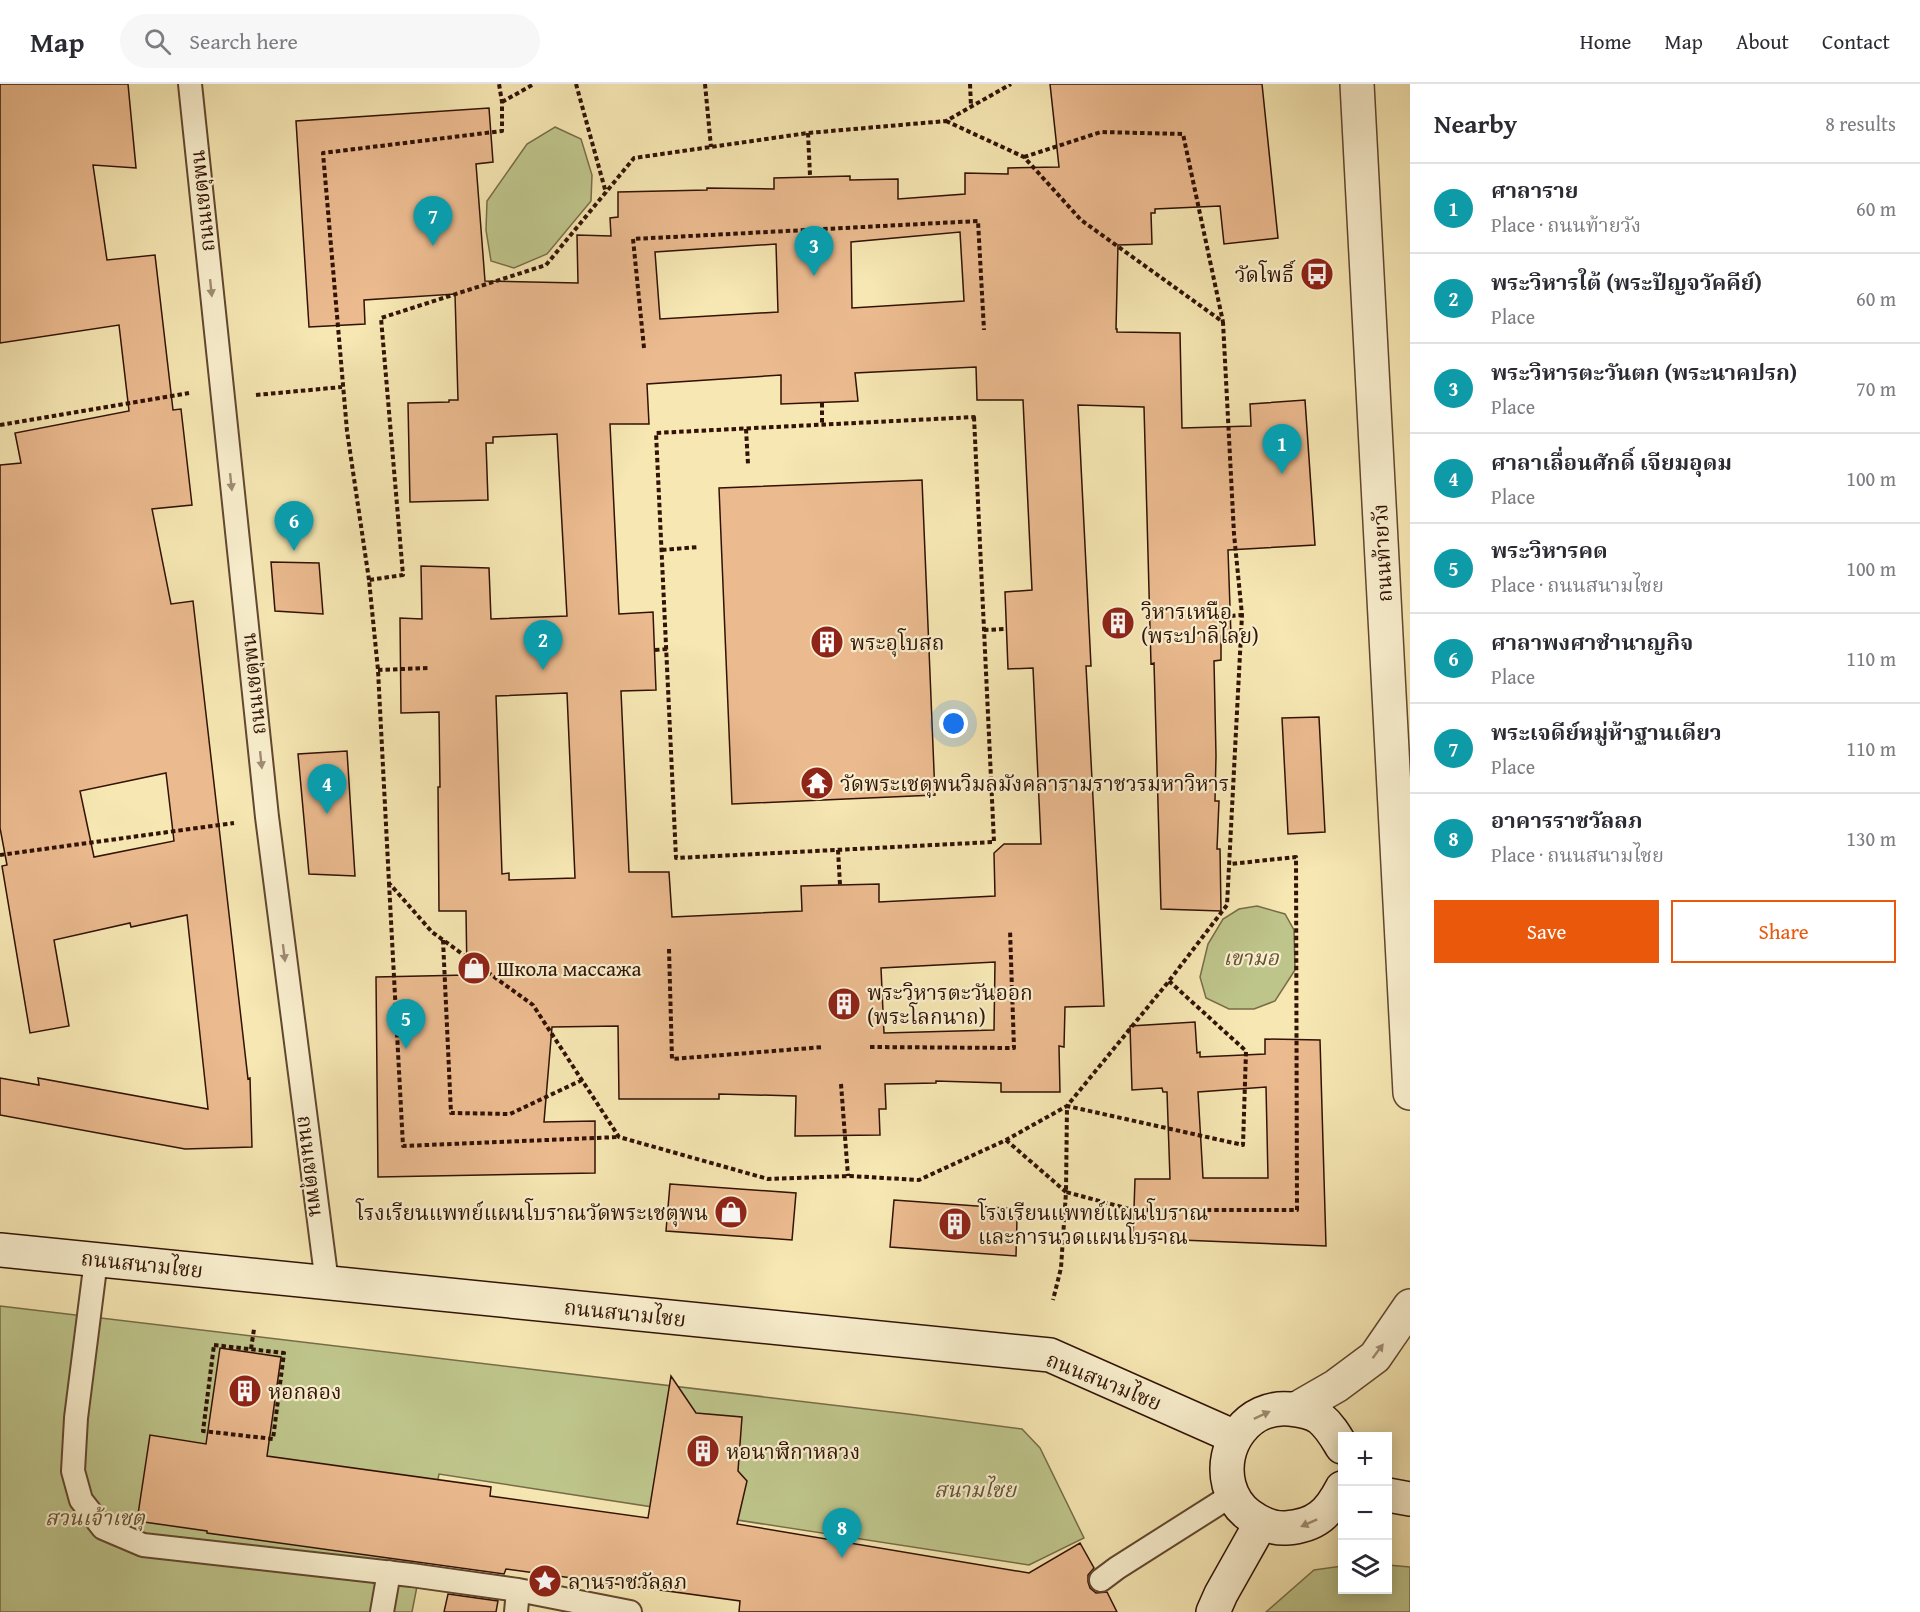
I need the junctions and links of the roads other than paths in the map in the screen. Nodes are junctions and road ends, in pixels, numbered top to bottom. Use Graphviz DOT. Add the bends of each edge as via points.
graph roads {
  1 [pos="190,84"];
  2 [pos="1357,84"];
  3 [pos="1410,1093"];
  4 [pos="0,1250"];
  5 [pos="96,1260"];
  6 [pos="327,1283"];
  7 [pos="1410,1306"];
  8 [pos="1296,1409"];
  9 [pos="1235,1437"];
  10 [pos="1338,1440"];
  11 [pos="1232,1495"];
  12 [pos="1338,1496"];
  13 [pos="1392,1496"];
  14 [pos="1410,1499"];
  15 [pos="1261,1523"];
  16 [pos="389,1572"];
  17 [pos="1101,1580"];
  18 [pos="517,1601"];
  19 [pos="382,1612"];
  20 [pos="630,1612"];
  21 [pos="1213,1612"];
  1 -- 6 [label="lane, ถนนเชตุพน, one-way" via="267,817"];
  2 -- 3 [label="main road, ถนนท้ายวัง"];
  4 -- 5 [label="main road, ถนนสนามไชย"];
  5 -- 6 [label="main road, ถนนสนามไชย"];
  5 -- 16 [label="lane" via="75,1418 73,1471 81,1500 104,1528 143,1545"];
  6 -- 9 [label="main road, ถนนสนามไชย" via="1050,1355"];
  8 -- 7 [label="main road, one-way" via="1375,1357"];
  9 -- 8 [label="main road, one-way" via="1247,1422 1264,1412"];
  8 -- 10 [label="main road" via="1319,1417"];
  9 -- 11 [label="main road" via="1227,1455"];
  11 -- 15 [label="main road" via="1244,1511"];
  11 -- 17 [label="lane"];
  12 -- 15 [label="main road, one-way" via="1319,1518 1301,1527"];
  13 -- 14 [label="main road"];
  15 -- 21 [label="main road"];
  16 -- 18 [label="lane"];
  16 -- 19 [label="lane"];
  18 -- 20 [label="lane"];
}
